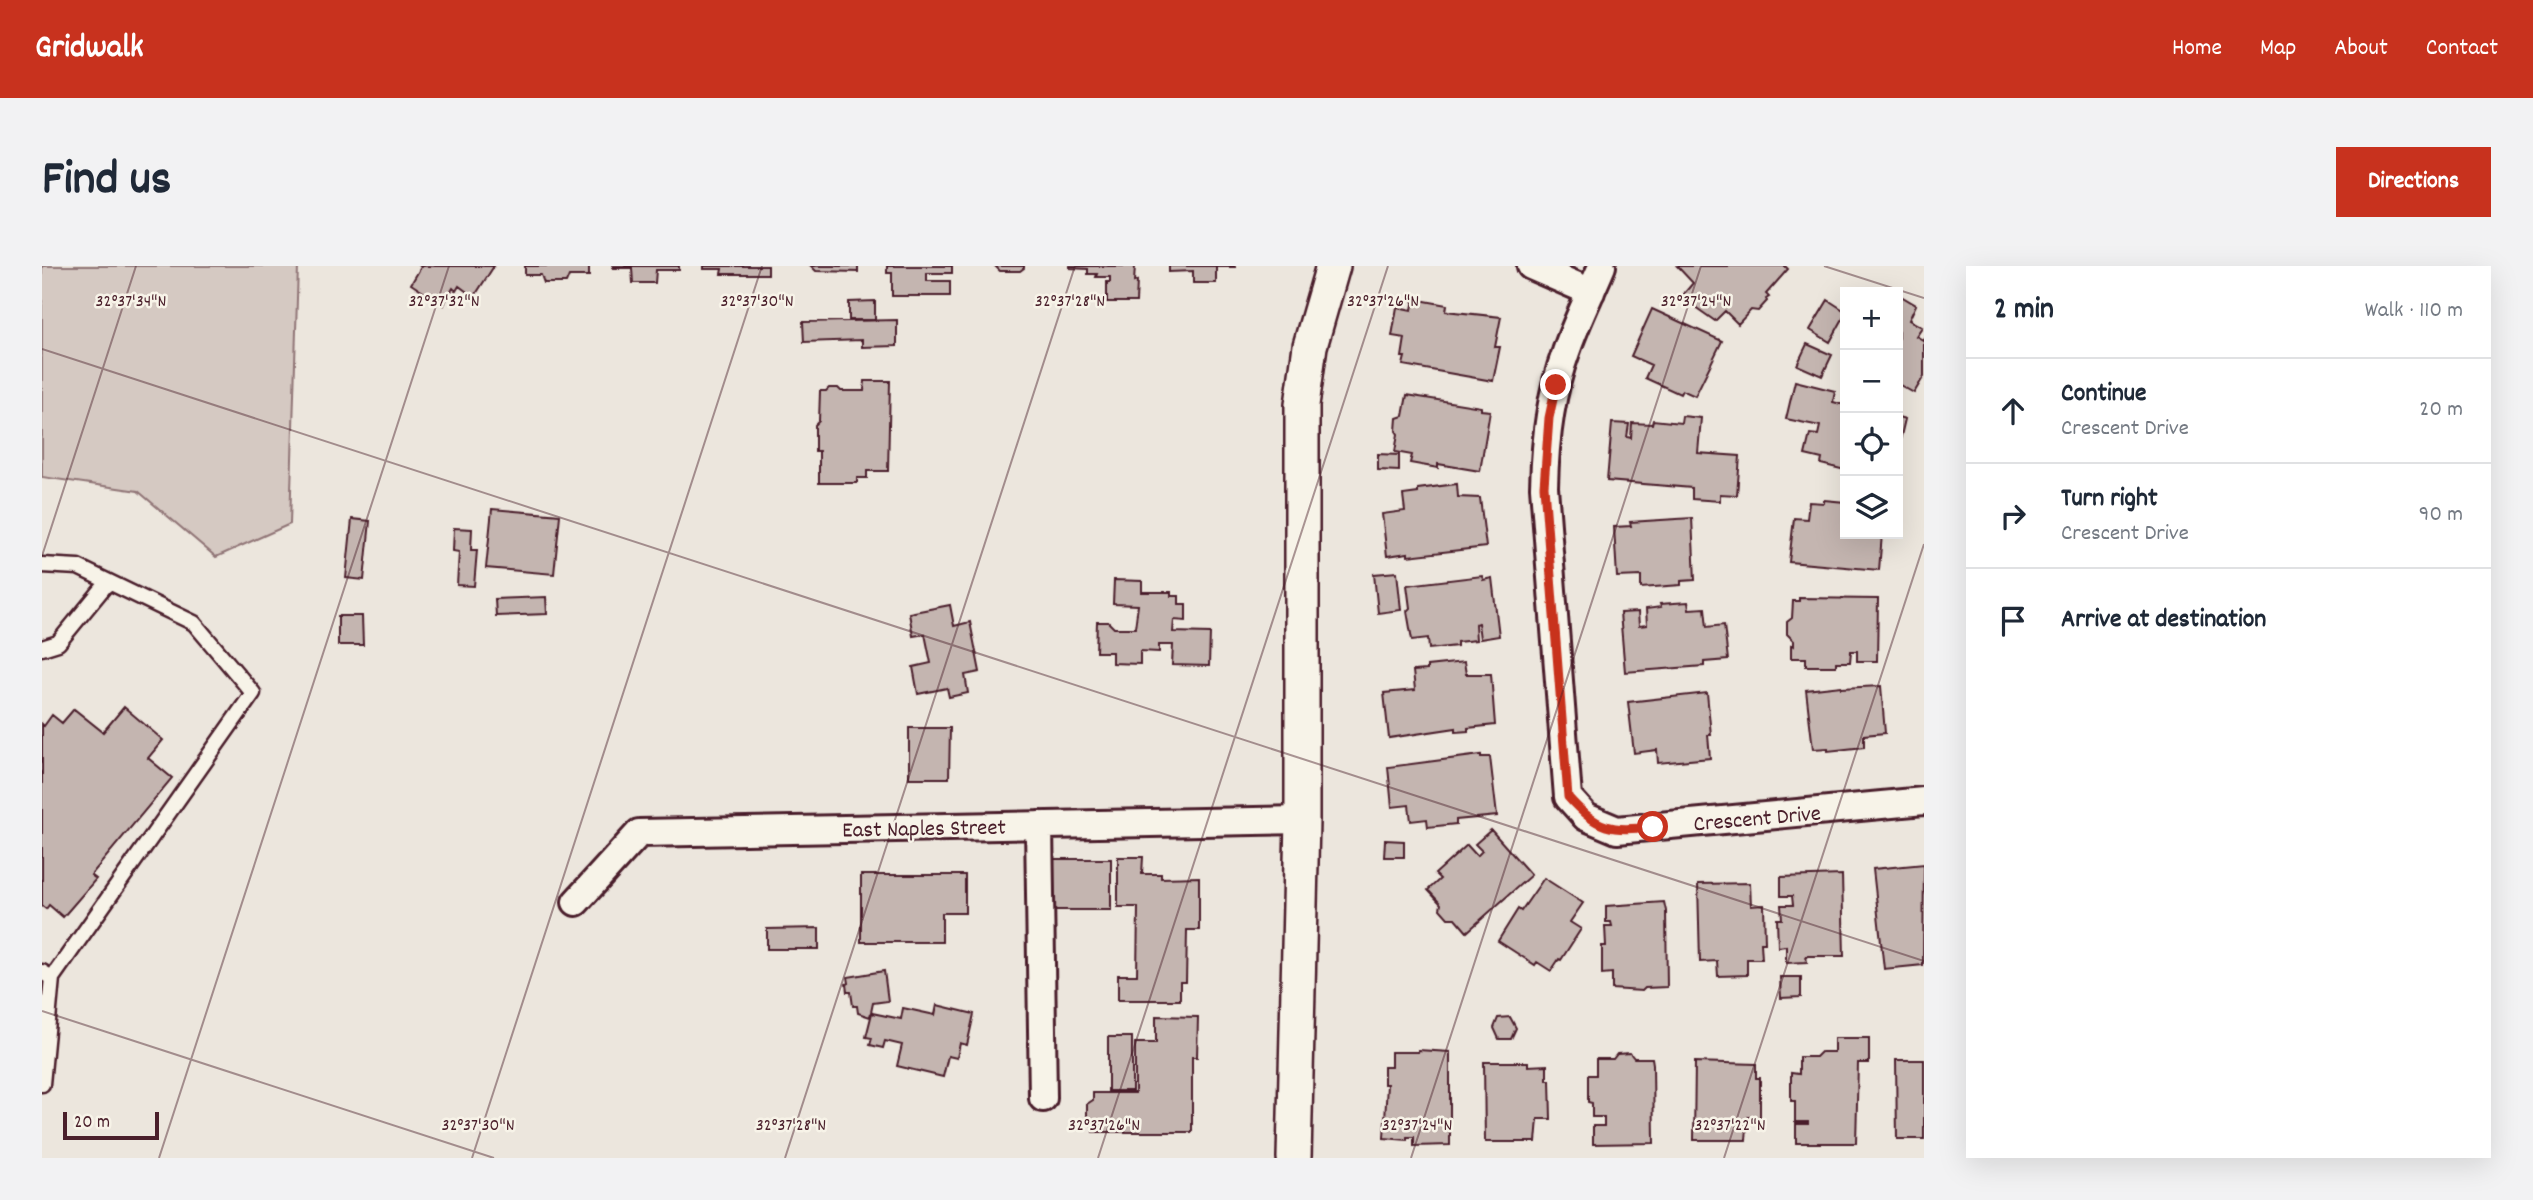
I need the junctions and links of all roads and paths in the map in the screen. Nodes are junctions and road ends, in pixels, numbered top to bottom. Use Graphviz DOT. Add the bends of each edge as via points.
graph roads {
  1 [pos="1333,266"];
  2 [pos="1531,266"];
  3 [pos="1602,266"];
  4 [pos="1591,292"];
  5 [pos="42,565"];
  6 [pos="108,582"];
  7 [pos="42,648"];
  8 [pos="1924,801"];
  9 [pos="1302,820"];
  10 [pos="1039,825"];
  11 [pos="576,902"];
  12 [pos="47,975"];
  13 [pos="42,1084"];
  14 [pos="1044,1098"];
  15 [pos="1294,1158"];
  1 -- 9 [label="street" via="1310,346 1302,405"];
  2 -- 4 [label="street"];
  3 -- 4 [label="street, Crescent Drive"];
  4 -- 8 [label="street, Crescent Drive" via="1556,385 1545,453 1568,797 1586,817 1617,830"];
  5 -- 6 [label="lane" via="78,567"];
  6 -- 7 [label="lane" via="58,643"];
  6 -- 12 [label="lane" via="194,623 253,693"];
  9 -- 10 [label="street, East Naples Street"];
  9 -- 15 [label="street"];
  10 -- 11 [label="street, East Naples Street" via="639,833"];
  10 -- 14 [label="street"];
  12 -- 13 [label="lane"];
}
